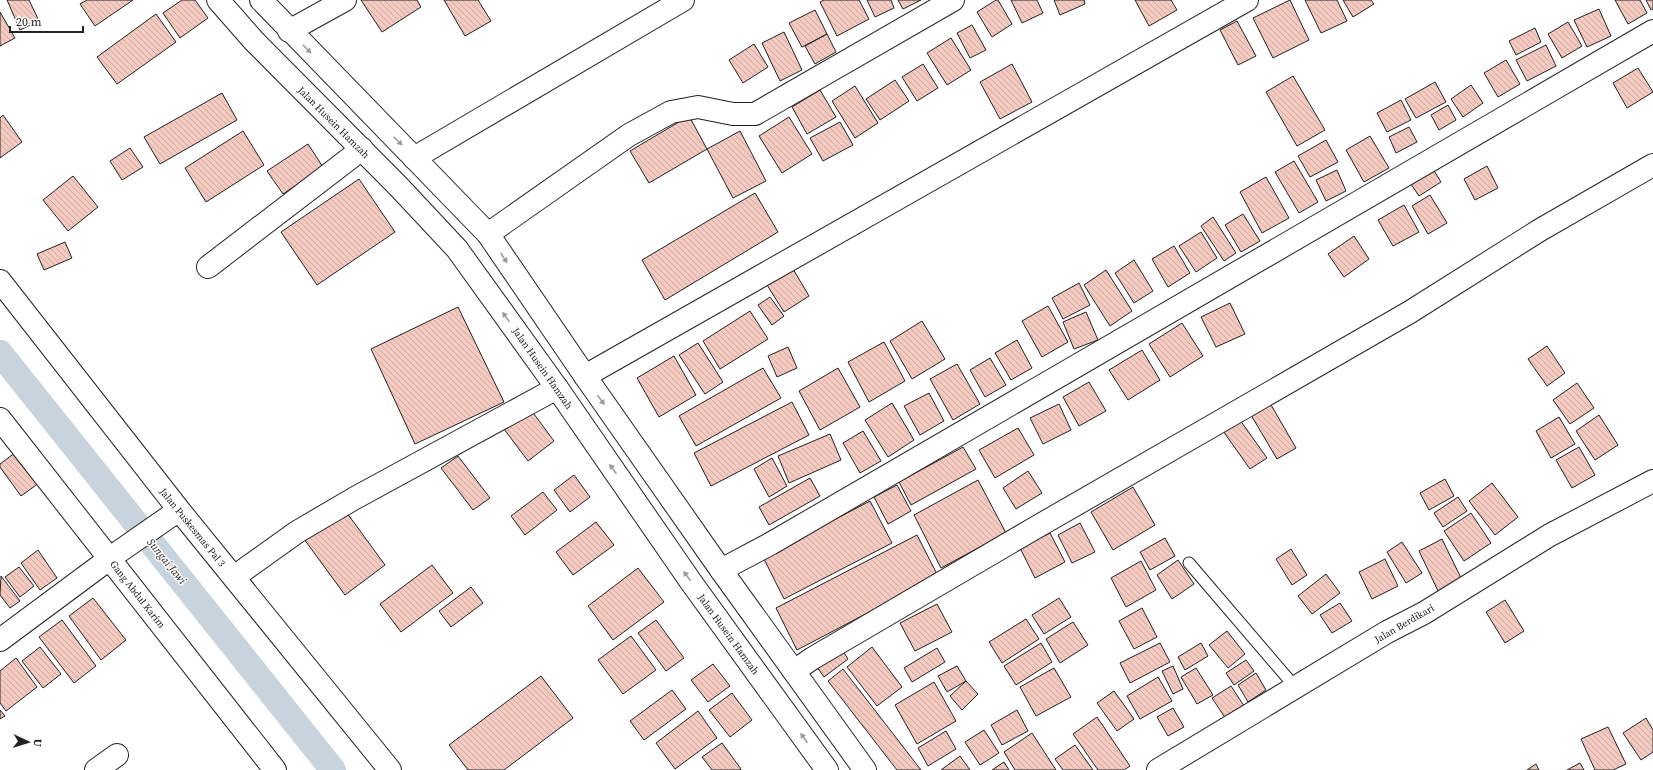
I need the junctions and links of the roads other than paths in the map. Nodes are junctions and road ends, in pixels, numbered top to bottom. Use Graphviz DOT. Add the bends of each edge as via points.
graph roads {
  1 [pos="218,0"];
  2 [pos="261,0"];
  3 [pos="345,0"];
  4 [pos="683,0"];
  5 [pos="952,0"];
  6 [pos="1247,0"];
  7 [pos="289,31"];
  8 [pos="1653,31"];
  9 [pos="362,149"];
  10 [pos="414,158"];
  11 [pos="1653,165"];
  12 [pos="488,234"];
  13 [pos="208,267"];
  14 [pos="0,280"];
  15 [pos="585,376"];
  16 [pos="557,388"];
  17 [pos="0,419"];
  18 [pos="1653,480"];
  19 [pos="172,514"];
  20 [pos="115,555"];
  21 [pos="1189,563"];
  22 [pos="721,570"];
  23 [pos="234,577"];
  24 [pos="0,640"];
  25 [pos="794,671"];
  26 [pos="1296,688"];
  27 [pos="849,749"];
  28 [pos="117,755"];
  29 [pos="826,769"];
  30 [pos="96,770"];
  31 [pos="275,770"];
  32 [pos="390,770"];
  33 [pos="865,770"];
  34 [pos="1158,770"];
  1 -- 9 [label="street, Jalan Husein Hamzah" via="254,41"];
  2 -- 7 [label="street"];
  3 -- 7 [label="street"];
  4 -- 10 [label="street"];
  5 -- 12 [label="street" via="755,114 733,114 698,107 671,112 629,135"];
  6 -- 15 [label="street"];
  7 -- 10 [label="street, one-way"];
  8 -- 22 [label="street" via="770,544"];
  9 -- 13 [label="street"];
  16 -- 9 [label="street, Jalan Husein Hamzah, one-way" via="457,249"];
  10 -- 12 [label="street"];
  11 -- 25 [label="street" via="1540,230 1410,312 1028,532"];
  12 -- 15 [label="street, one-way"];
  14 -- 19 [label="street, Jalan Puskesmas Pal 3"];
  15 -- 22 [label="street, one-way"];
  16 -- 23 [label="street" via="355,498 297,532"];
  29 -- 16 [label="street, Jalan Husein Hamzah, one-way" via="691,582"];
  17 -- 20 [label="street, Gang Abdul Karim"];
  18 -- 26 [label="street, Jalan Berdikari" via="1550,535"];
  19 -- 20 [label="street"];
  19 -- 23 [label="street, Jalan Puskesmas Pal 3"];
  20 -- 24 [label="street"];
  20 -- 31 [label="street, Gang Abdul Karim"];
  21 -- 26 [label="lane"];
  22 -- 25 [label="street"];
  23 -- 32 [label="street, Jalan Puskesmas Pal 3"];
  25 -- 27 [label="street"];
  26 -- 34 [label="street, Jalan Berdikari"];
  27 -- 29 [label="street"];
  27 -- 33 [label="street"];
  28 -- 30 [label="street"];
}
